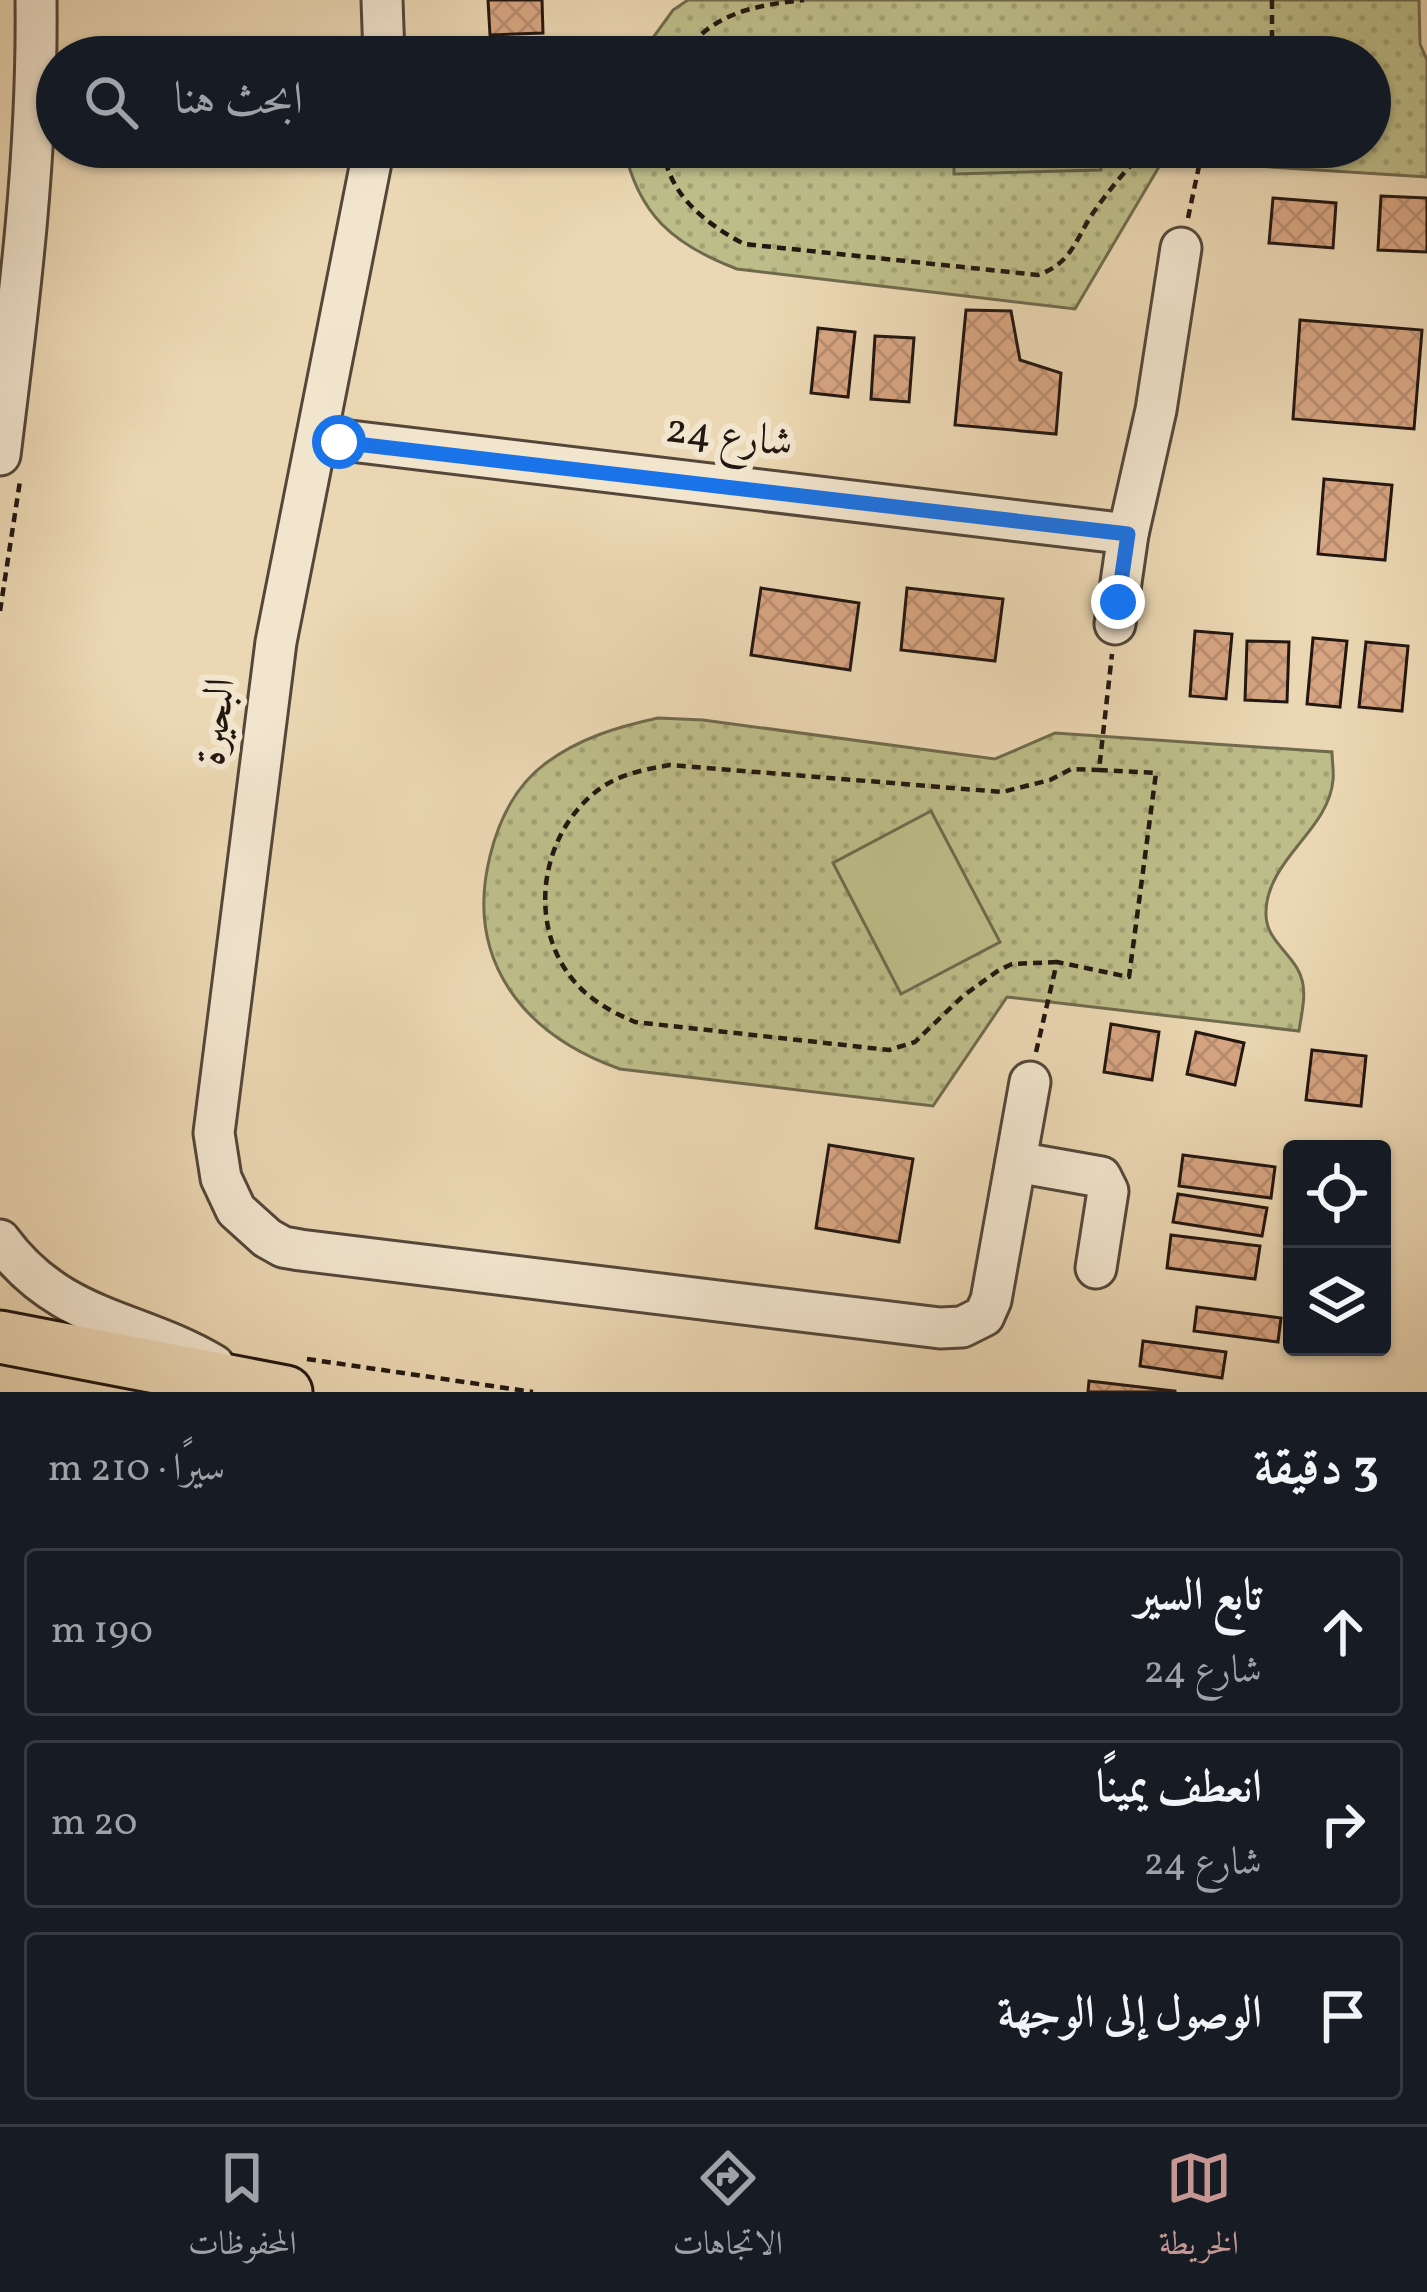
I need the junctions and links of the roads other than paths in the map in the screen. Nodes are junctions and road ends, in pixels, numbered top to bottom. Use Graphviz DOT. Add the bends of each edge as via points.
graph roads {
  1 [pos="36,0"];
  2 [pos="382,0"];
  3 [pos="404,0"];
  4 [pos="383,36"];
  5 [pos="405,36"];
  6 [pos="371,168"];
  7 [pos="392,168"];
  8 [pos="1181,248"];
  9 [pos="328,439"];
  10 [pos="0,455"];
  11 [pos="1128,534"];
  12 [pos="1115,624"];
  13 [pos="1030,1082"];
  14 [pos="1016,1162"];
  15 [pos="0,1240"];
  16 [pos="1096,1268"];
  17 [pos="0,1337"];
  18 [pos="276,1378"];
  1 -- 10 [label="street" via="26,249"];
  2 -- 4 [label="street"];
  3 -- 5 [label="street"];
  6 -- 9 [label="street, البحيرة"];
  7 -- 9 [label="street, البحيرة"];
  8 -- 11 [label="street"];
  9 -- 11 [label="street, شارع 24"];
  9 -- 14 [label="street, البحيرة" via="276,642 217,1081 214,1133 236,1210 283,1247 962,1327 984,1316 992,1300"];
  11 -- 12 [label="street"];
  13 -- 14 [label="street, البحيرة"];
  14 -- 16 [label="street" via="1101,1177 1108,1191"];
  15 -- 18 [label="street" via="26,1270 108,1322"];
  17 -- 18 [label="main road"];
}
